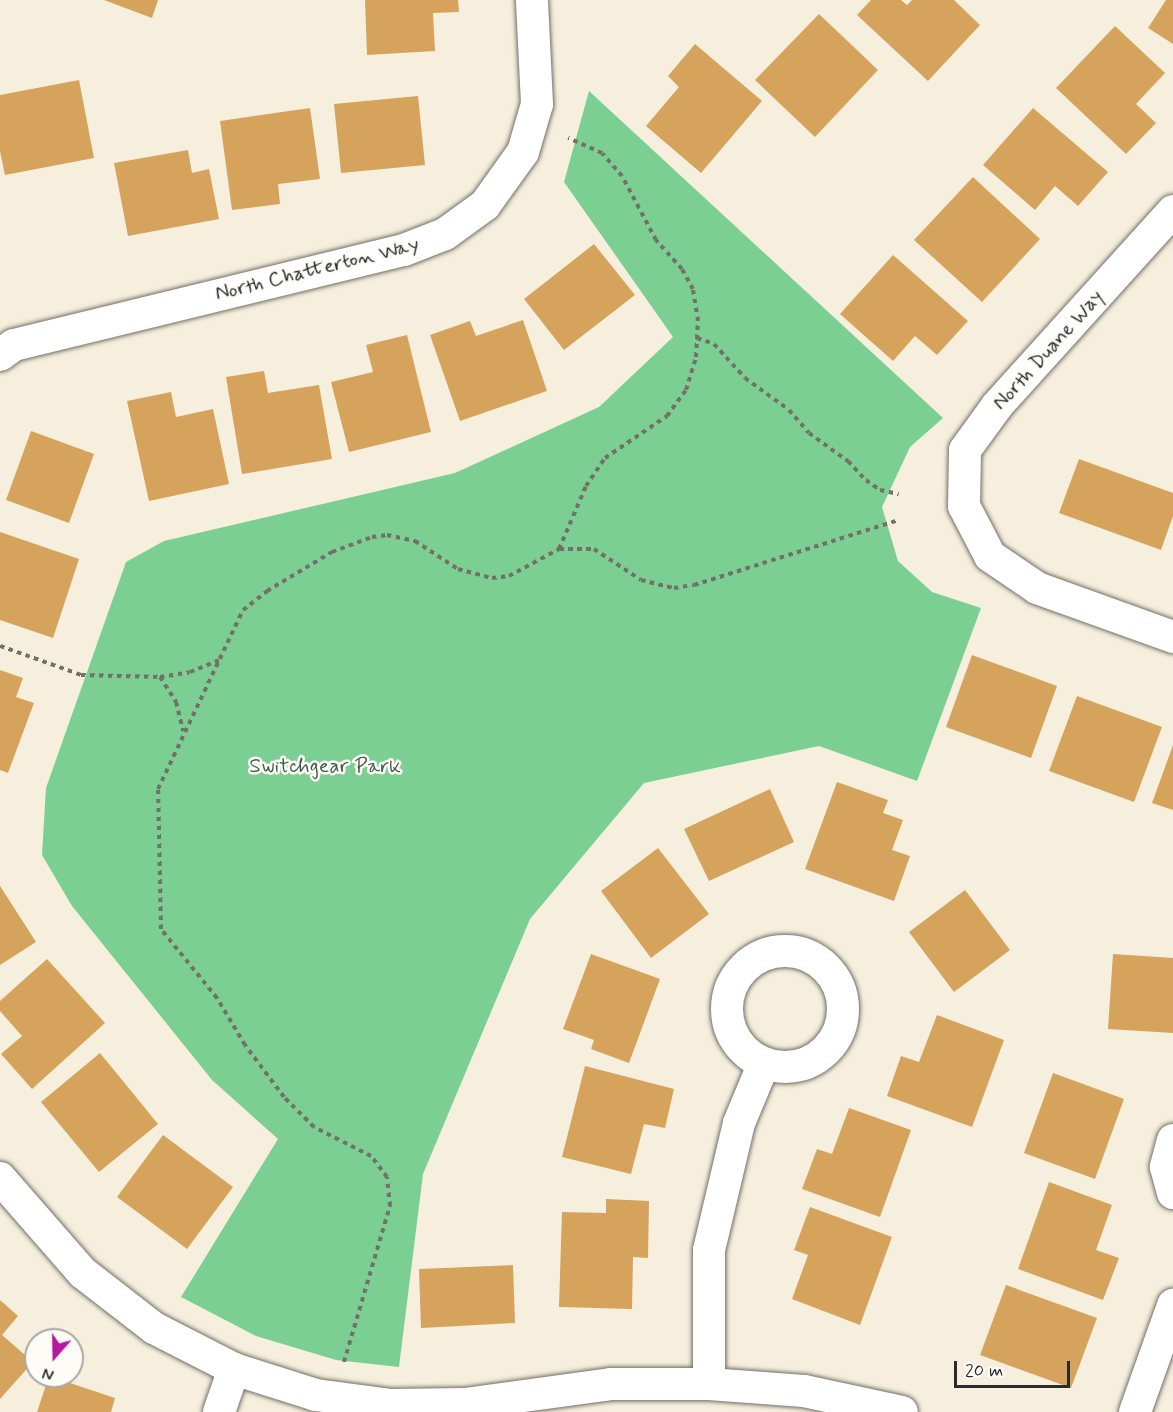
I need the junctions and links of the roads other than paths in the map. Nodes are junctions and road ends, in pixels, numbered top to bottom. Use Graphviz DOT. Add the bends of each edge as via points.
graph roads {
  1 [pos="532,0"];
  2 [pos="1173,212"];
  3 [pos="0,355"];
  4 [pos="1173,637"];
  5 [pos="764,1064"];
  6 [pos="1173,1140"];
  7 [pos="0,1179"];
  8 [pos="1173,1193"];
  9 [pos="1173,1305"];
  10 [pos="234,1369"];
  11 [pos="710,1384"];
  12 [pos="219,1412"];
  13 [pos="902,1412"];
  14 [pos="1135,1412"];
  1 -- 3 [label="street, North Chatterton Way" via="537,104 523,152 485,205 445,234 404,250 14,345"];
  2 -- 4 [label="street, North Duane Way" via="997,406 965,450 964,506 990,556 1037,588"];
  5 -- 11 [label="street" via="739,1123 709,1250"];
  6 -- 8 [label="street" via="1166,1167"];
  7 -- 10 [label="street" via="52,1242 117,1302 193,1350"];
  9 -- 14 [label="street"];
  10 -- 11 [label="street" via="316,1395 392,1405 465,1404 610,1384"];
  10 -- 12 [label="street"];
  11 -- 13 [label="street" via="804,1391"];
}
